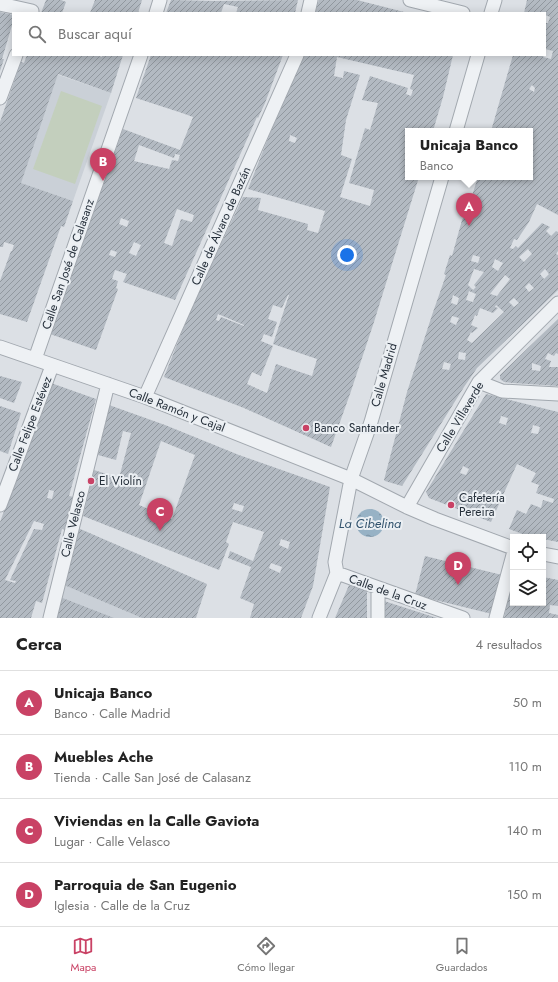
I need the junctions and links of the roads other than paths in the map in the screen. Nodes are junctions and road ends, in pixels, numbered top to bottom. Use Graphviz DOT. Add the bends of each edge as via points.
graph roads {
  1 [pos="160,0"];
  2 [pos="311,0"];
  3 [pos="410,0"];
  4 [pos="495,0"];
  5 [pos="0,4"];
  6 [pos="33,8"];
  7 [pos="156,12"];
  8 [pos="308,12"];
  9 [pos="459,12"];
  10 [pos="491,12"];
  11 [pos="16,56"];
  12 [pos="141,56"];
  13 [pos="297,56"];
  14 [pos="478,56"];
  15 [pos="0,98"];
  16 [pos="457,128"];
  17 [pos="441,180"];
  18 [pos="558,303"];
  19 [pos="0,347"];
  20 [pos="35,359"];
  21 [pos="52,366"];
  22 [pos="479,382"];
  23 [pos="108,384"];
  24 [pos="558,394"];
  25 [pos="145,397"];
  26 [pos="351,479"];
  27 [pos="0,505"];
  28 [pos="407,507"];
  29 [pos="510,547"];
  30 [pos="546,555"];
  31 [pos="558,557"];
  32 [pos="510,567"];
  33 [pos="337,573"];
  34 [pos="378,588"];
  35 [pos="50,618"];
  36 [pos="319,618"];
  37 [pos="378,618"];
  38 [pos="463,618"];
  39 [pos="496,618"];
  1 -- 7 [label="street"];
  2 -- 8 [label="street"];
  3 -- 9 [label="street"];
  4 -- 10 [label="street"];
  5 -- 6 [label="street"];
  11 -- 15 [label="street"];
  12 -- 20 [label="street, Calle San José de Calasanz"];
  13 -- 25 [label="street, Calle de Álvaro de Bazán"];
  14 -- 16 [label="street"];
  17 -- 26 [label="street, Calle Madrid" via="371,422"];
  18 -- 22 [label="street, Calle Villaverde"];
  19 -- 20 [label="street, Calle Ramón y Cajal"];
  20 -- 21 [label="street, Calle Ramón y Cajal"];
  21 -- 23 [label="street, Calle Ramón y Cajal"];
  21 -- 27 [label="street, Calle Felipe Estévez"];
  22 -- 24 [label="street" via="502,391"];
  22 -- 28 [label="street, Calle Villaverde"];
  23 -- 25 [label="street, Calle Ramón y Cajal"];
  23 -- 35 [label="street, Calle Velasco"];
  25 -- 26 [label="street, Calle Ramón y Cajal"];
  26 -- 28 [label="street, Calle Ramón y Cajal"];
  26 -- 33 [label="street, Calle Madrid" via="335,562"];
  28 -- 29 [label="street, Calle Ramón y Cajal"];
  30 -- 31 [label="street"];
  32 -- 39 [label="street"];
  33 -- 34 [label="street, Calle de la Cruz"];
  33 -- 36 [label="street, Calle Madrid"];
  34 -- 37 [label="street"];
  34 -- 38 [label="street, Calle de la Cruz"];
}
